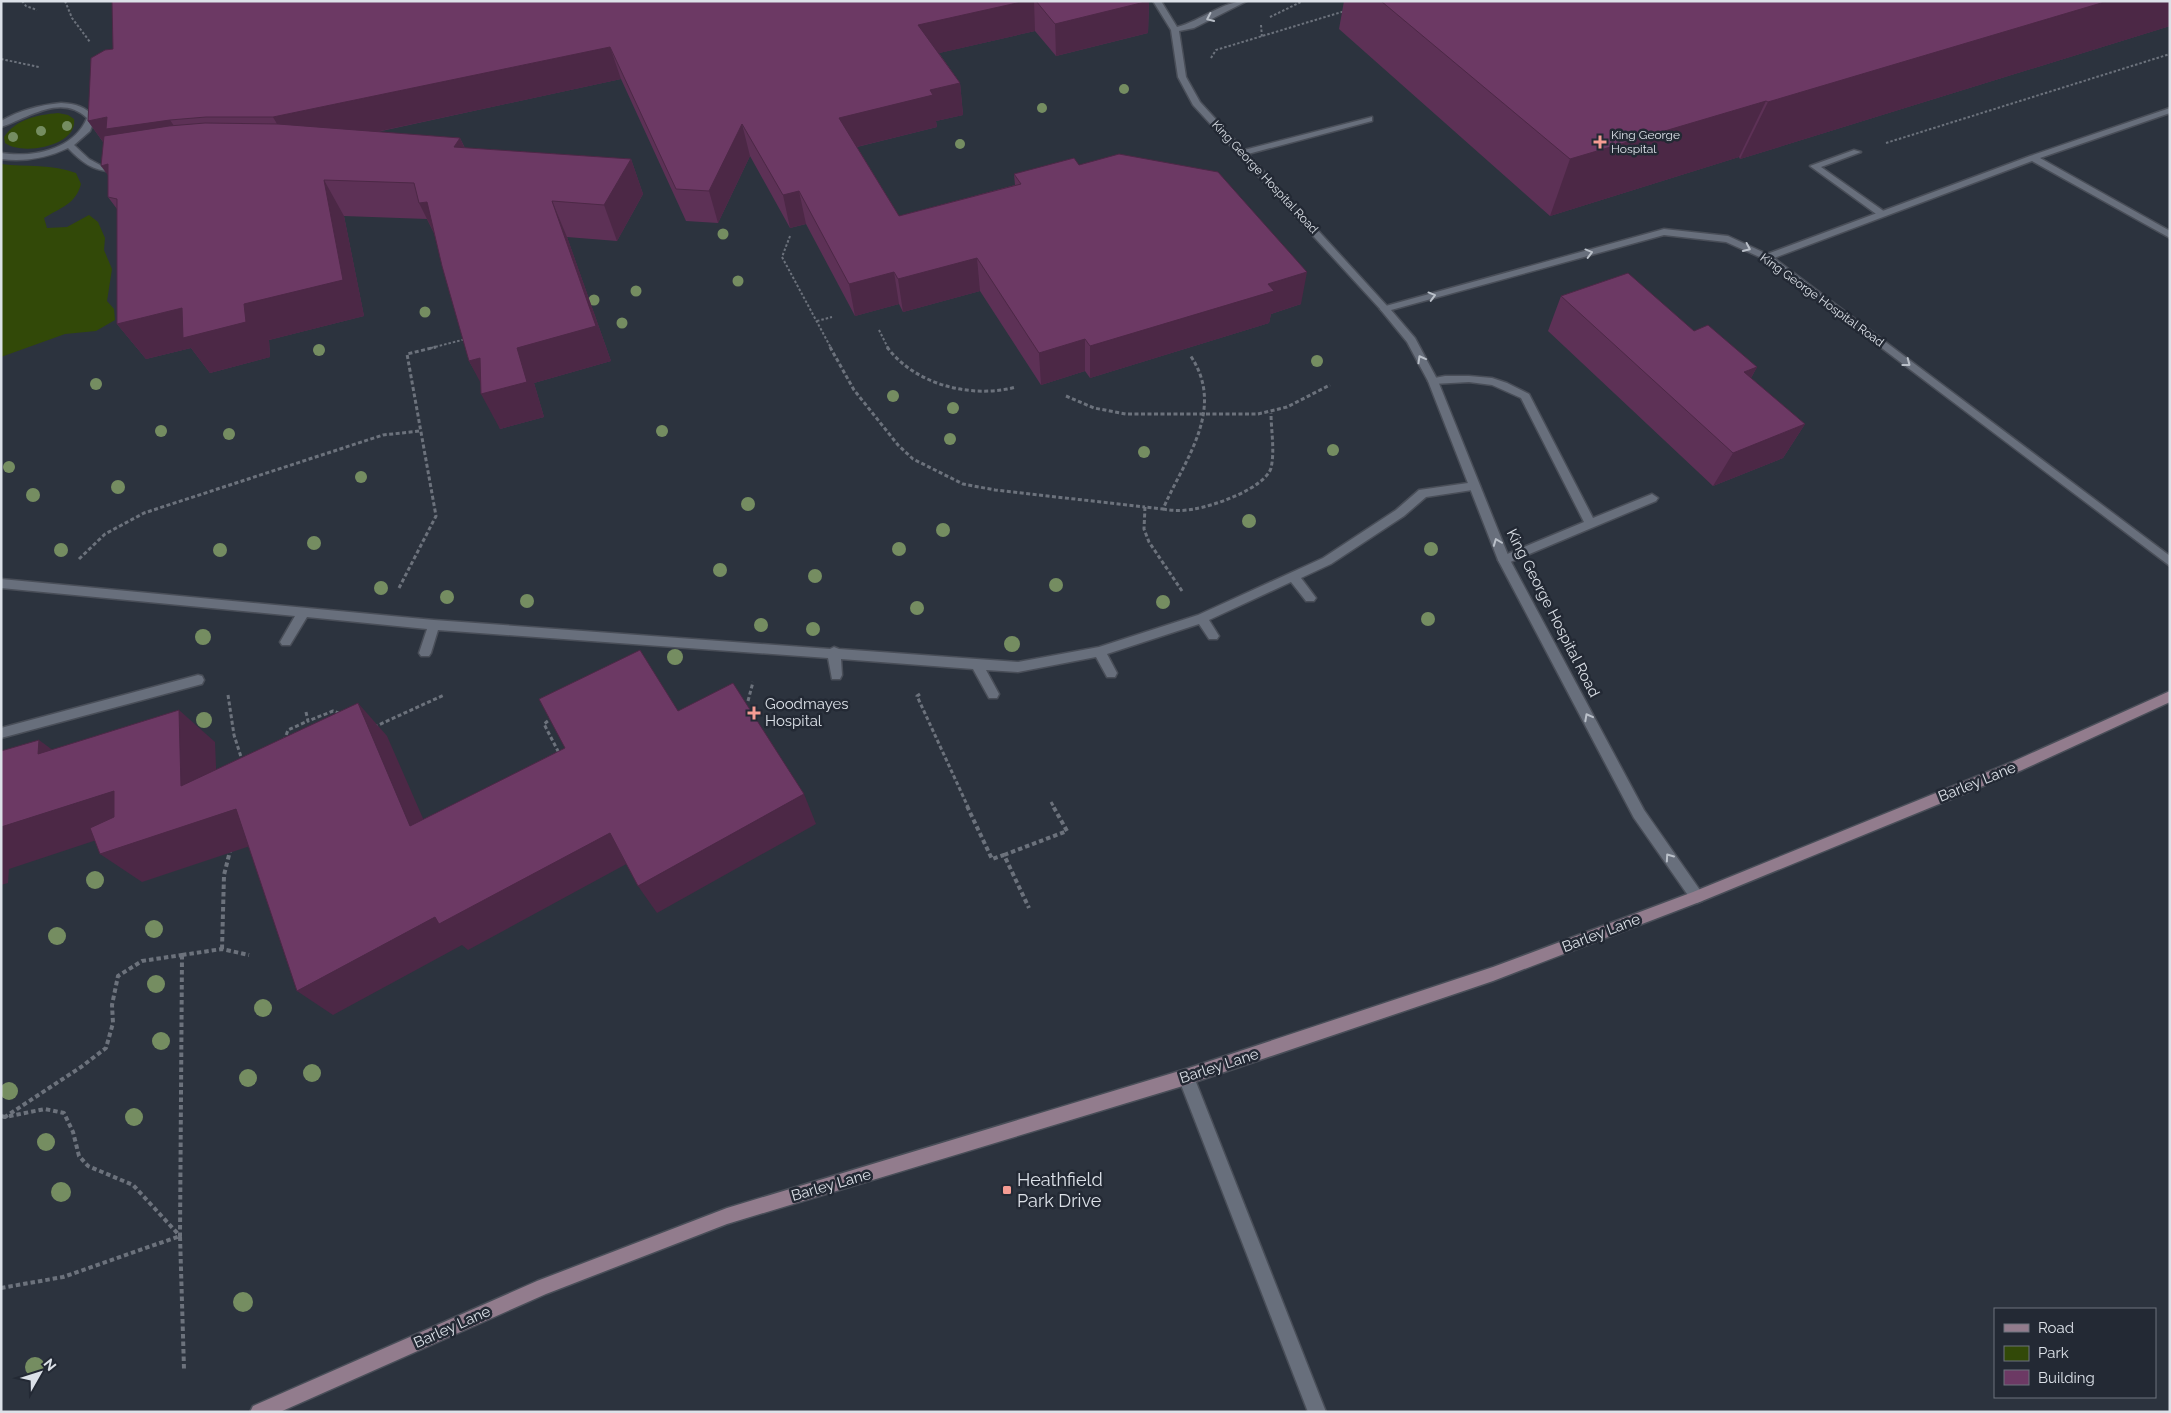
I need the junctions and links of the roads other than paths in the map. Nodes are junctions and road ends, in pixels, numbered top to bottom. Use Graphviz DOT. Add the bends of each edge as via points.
graph roads {
  1 [pos="1157,1"];
  2 [pos="1243,1"];
  3 [pos="1175,30"];
  4 [pos="2170,110"];
  5 [pos="1369,119"];
  6 [pos="1,125"];
  7 [pos="70,144"];
  8 [pos="1856,152"];
  9 [pos="1242,153"];
  10 [pos="1,156"];
  11 [pos="2033,158"];
  12 [pos="128,167"];
  13 [pos="1882,214"];
  14 [pos="2170,235"];
  15 [pos="1767,257"];
  16 [pos="1385,309"];
  17 [pos="1433,381"];
  18 [pos="1475,486"];
  19 [pos="1652,498"];
  20 [pos="1591,524"];
  21 [pos="1504,560"];
  22 [pos="2170,562"];
  23 [pos="1294,577"];
  24 [pos="3,585"];
  25 [pos="1310,598"];
  26 [pos="304,612"];
  27 [pos="1202,618"];
  28 [pos="434,625"];
  29 [pos="1214,636"];
  30 [pos="286,642"];
  31 [pos="834,652"];
  32 [pos="1098,652"];
  33 [pos="425,653"];
  34 [pos="977,664"];
  35 [pos="1111,673"];
  36 [pos="836,675"];
  37 [pos="198,680"];
  38 [pos="993,694"];
  39 [pos="2170,696"];
  40 [pos="1,733"];
  41 [pos="1696,897"];
  42 [pos="1186,1077"];
  43 [pos="259,1412"];
  44 [pos="1317,1412"];
  1 -- 3 [label="street, King George Hospital Road"];
  2 -- 3 [label="street, one-way" via="1191,26"];
  3 -- 9 [label="street, King George Hospital Road" via="1182,77 1188,90"];
  4 -- 11 [label="street"];
  5 -- 9 [label="street"];
  6 -- 7 [label="street" via="41,108 81,109 91,118 90,125"];
  7 -- 10 [label="street" via="39,156"];
  7 -- 12 [label="street" via="88,164 110,170"];
  8 -- 13 [label="street" via="1814,166"];
  9 -- 16 [label="street, King George Hospital Road"];
  11 -- 13 [label="street"];
  11 -- 14 [label="street"];
  13 -- 15 [label="street"];
  16 -- 15 [label="street, King George Hospital Road, one-way" via="1664,232 1728,239"];
  15 -- 22 [label="street, King George Hospital Road, one-way"];
  17 -- 16 [label="street, King George Hospital Road, one-way" via="1411,340"];
  17 -- 18 [label="street, King George Hospital Road"];
  17 -- 20 [label="street" via="1460,378 1500,383 1525,396"];
  21 -- 18 [label="street, King George Hospital Road, one-way"];
  18 -- 23 [label="street" via="1423,493 1400,513 1328,562"];
  19 -- 20 [label="street"];
  20 -- 21 [label="street"];
  41 -- 21 [label="street, King George Hospital Road, one-way" via="1639,814"];
  23 -- 25 [label="street"];
  23 -- 27 [label="street"];
  24 -- 26 [label="street"];
  26 -- 28 [label="street"];
  26 -- 30 [label="street"];
  27 -- 29 [label="street"];
  27 -- 32 [label="street"];
  28 -- 31 [label="street"];
  28 -- 33 [label="street"];
  31 -- 34 [label="street"];
  31 -- 36 [label="street"];
  32 -- 34 [label="street" via="1018,667"];
  32 -- 35 [label="street"];
  34 -- 38 [label="street"];
  37 -- 40 [label="street"];
  39 -- 41 [label="main road, Barley Lane" via="2017,766"];
  41 -- 42 [label="main road, Barley Lane" via="1493,974"];
  42 -- 43 [label="main road, Barley Lane" via="727,1216 542,1287"];
  42 -- 44 [label="street"];
}
